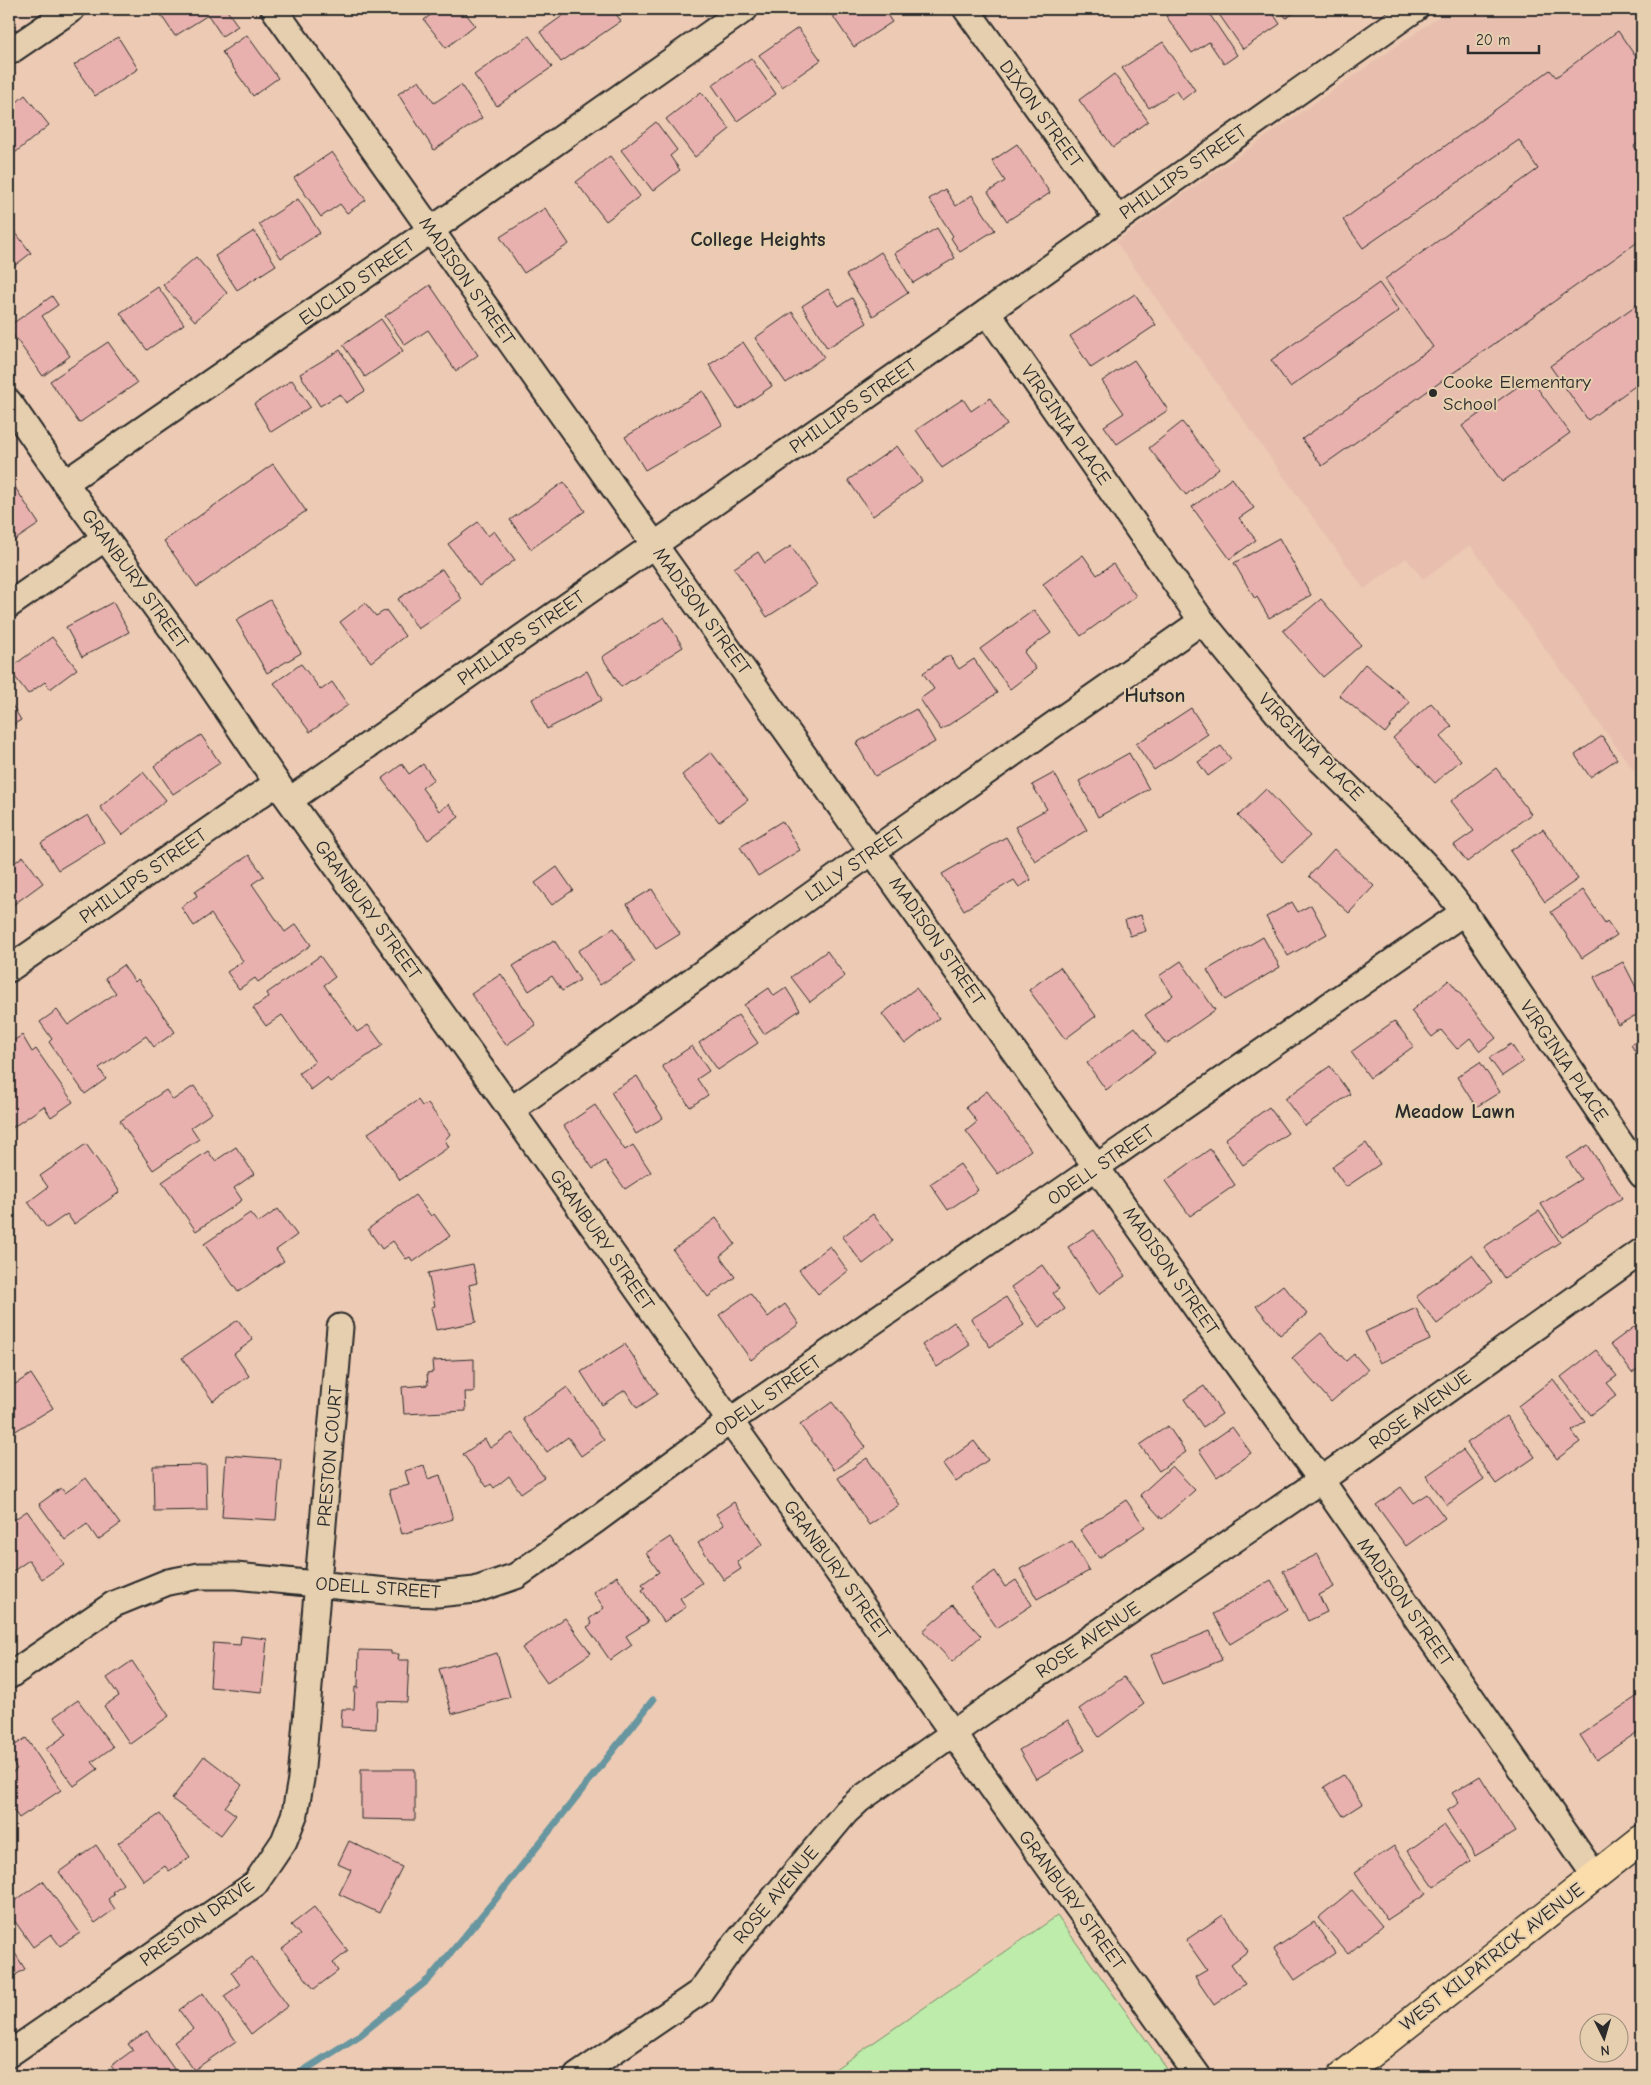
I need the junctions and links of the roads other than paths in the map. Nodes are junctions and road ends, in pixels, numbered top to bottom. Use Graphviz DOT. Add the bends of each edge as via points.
graph roads {
  1 [pos="72,9"];
  2 [pos="274,9"];
  3 [pos="745,9"];
  4 [pos="966,9"];
  5 [pos="1415,9"];
  6 [pos="9,52"];
  7 [pos="1116,218"];
  8 [pos="432,230"];
  9 [pos="987,312"];
  10 [pos="9,402"];
  11 [pos="65,483"];
  12 [pos="105,538"];
  13 [pos="654,544"];
  14 [pos="9,605"];
  15 [pos="1202,621"];
  16 [pos="283,792"];
  17 [pos="873,850"];
  18 [pos="1464,912"];
  19 [pos="9,969"];
  20 [pos="511,1110"];
  21 [pos="1097,1168"];
  22 [pos="1642,1175"];
  23 [pos="1642,1251"];
  24 [pos="340,1327"];
  25 [pos="730,1422"];
  26 [pos="1321,1480"];
  27 [pos="319,1585"];
  28 [pos="9,1676"];
  29 [pos="953,1733"];
  30 [pos="1642,1839"];
  31 [pos="1595,1876"];
  32 [pos="9,2054"];
  33 [pos="577,2076"];
  34 [pos="1198,2076"];
  35 [pos="1342,2076"];
  1 -- 6 [label="street"];
  2 -- 8 [label="street, MADISON STREET"];
  3 -- 8 [label="street, EUCLID STREET"];
  4 -- 7 [label="street, DIXON STREET"];
  5 -- 7 [label="street, PHILLIPS STREET"];
  7 -- 9 [label="street, PHILLIPS STREET"];
  8 -- 11 [label="street, EUCLID STREET"];
  8 -- 13 [label="street, MADISON STREET"];
  9 -- 13 [label="street, PHILLIPS STREET"];
  9 -- 15 [label="street, VIRGINIA PLACE"];
  10 -- 11 [label="street, GRANBURY STREET"];
  11 -- 12 [label="street, GRANBURY STREET"];
  12 -- 14 [label="street"];
  12 -- 16 [label="street, GRANBURY STREET" via="184,646"];
  13 -- 16 [label="street, PHILLIPS STREET"];
  13 -- 17 [label="street, MADISON STREET"];
  15 -- 17 [label="street, LILLY STREET"];
  15 -- 18 [label="street, VIRGINIA PLACE" via="1297,737 1398,836"];
  16 -- 19 [label="street, PHILLIPS STREET"];
  16 -- 20 [label="street, GRANBURY STREET"];
  17 -- 20 [label="street, LILLY STREET"];
  17 -- 21 [label="street, MADISON STREET"];
  18 -- 21 [label="street, ODELL STREET"];
  18 -- 22 [label="street, VIRGINIA PLACE"];
  20 -- 25 [label="street, GRANBURY STREET"];
  21 -- 25 [label="street, ODELL STREET"];
  21 -- 26 [label="street, MADISON STREET"];
  23 -- 26 [label="street, ROSE AVENUE"];
  24 -- 27 [label="street, PRESTON COURT"];
  25 -- 27 [label="street, ODELL STREET" via="516,1576 475,1590 437,1594"];
  25 -- 29 [label="street, GRANBURY STREET"];
  26 -- 29 [label="street, ROSE AVENUE"];
  26 -- 31 [label="street, MADISON STREET"];
  27 -- 28 [label="street, ODELL STREET" via="236,1576 198,1576 168,1582 114,1604"];
  27 -- 32 [label="street, PRESTON DRIVE" via="302,1778 295,1814 284,1841 255,1884"];
  29 -- 33 [label="street, ROSE AVENUE" via="846,1812 728,1953 700,1992"];
  29 -- 34 [label="street, GRANBURY STREET"];
  30 -- 31 [label="main road, WEST KILPATRICK AVENUE"];
  31 -- 35 [label="main road, WEST KILPATRICK AVENUE"];
}
